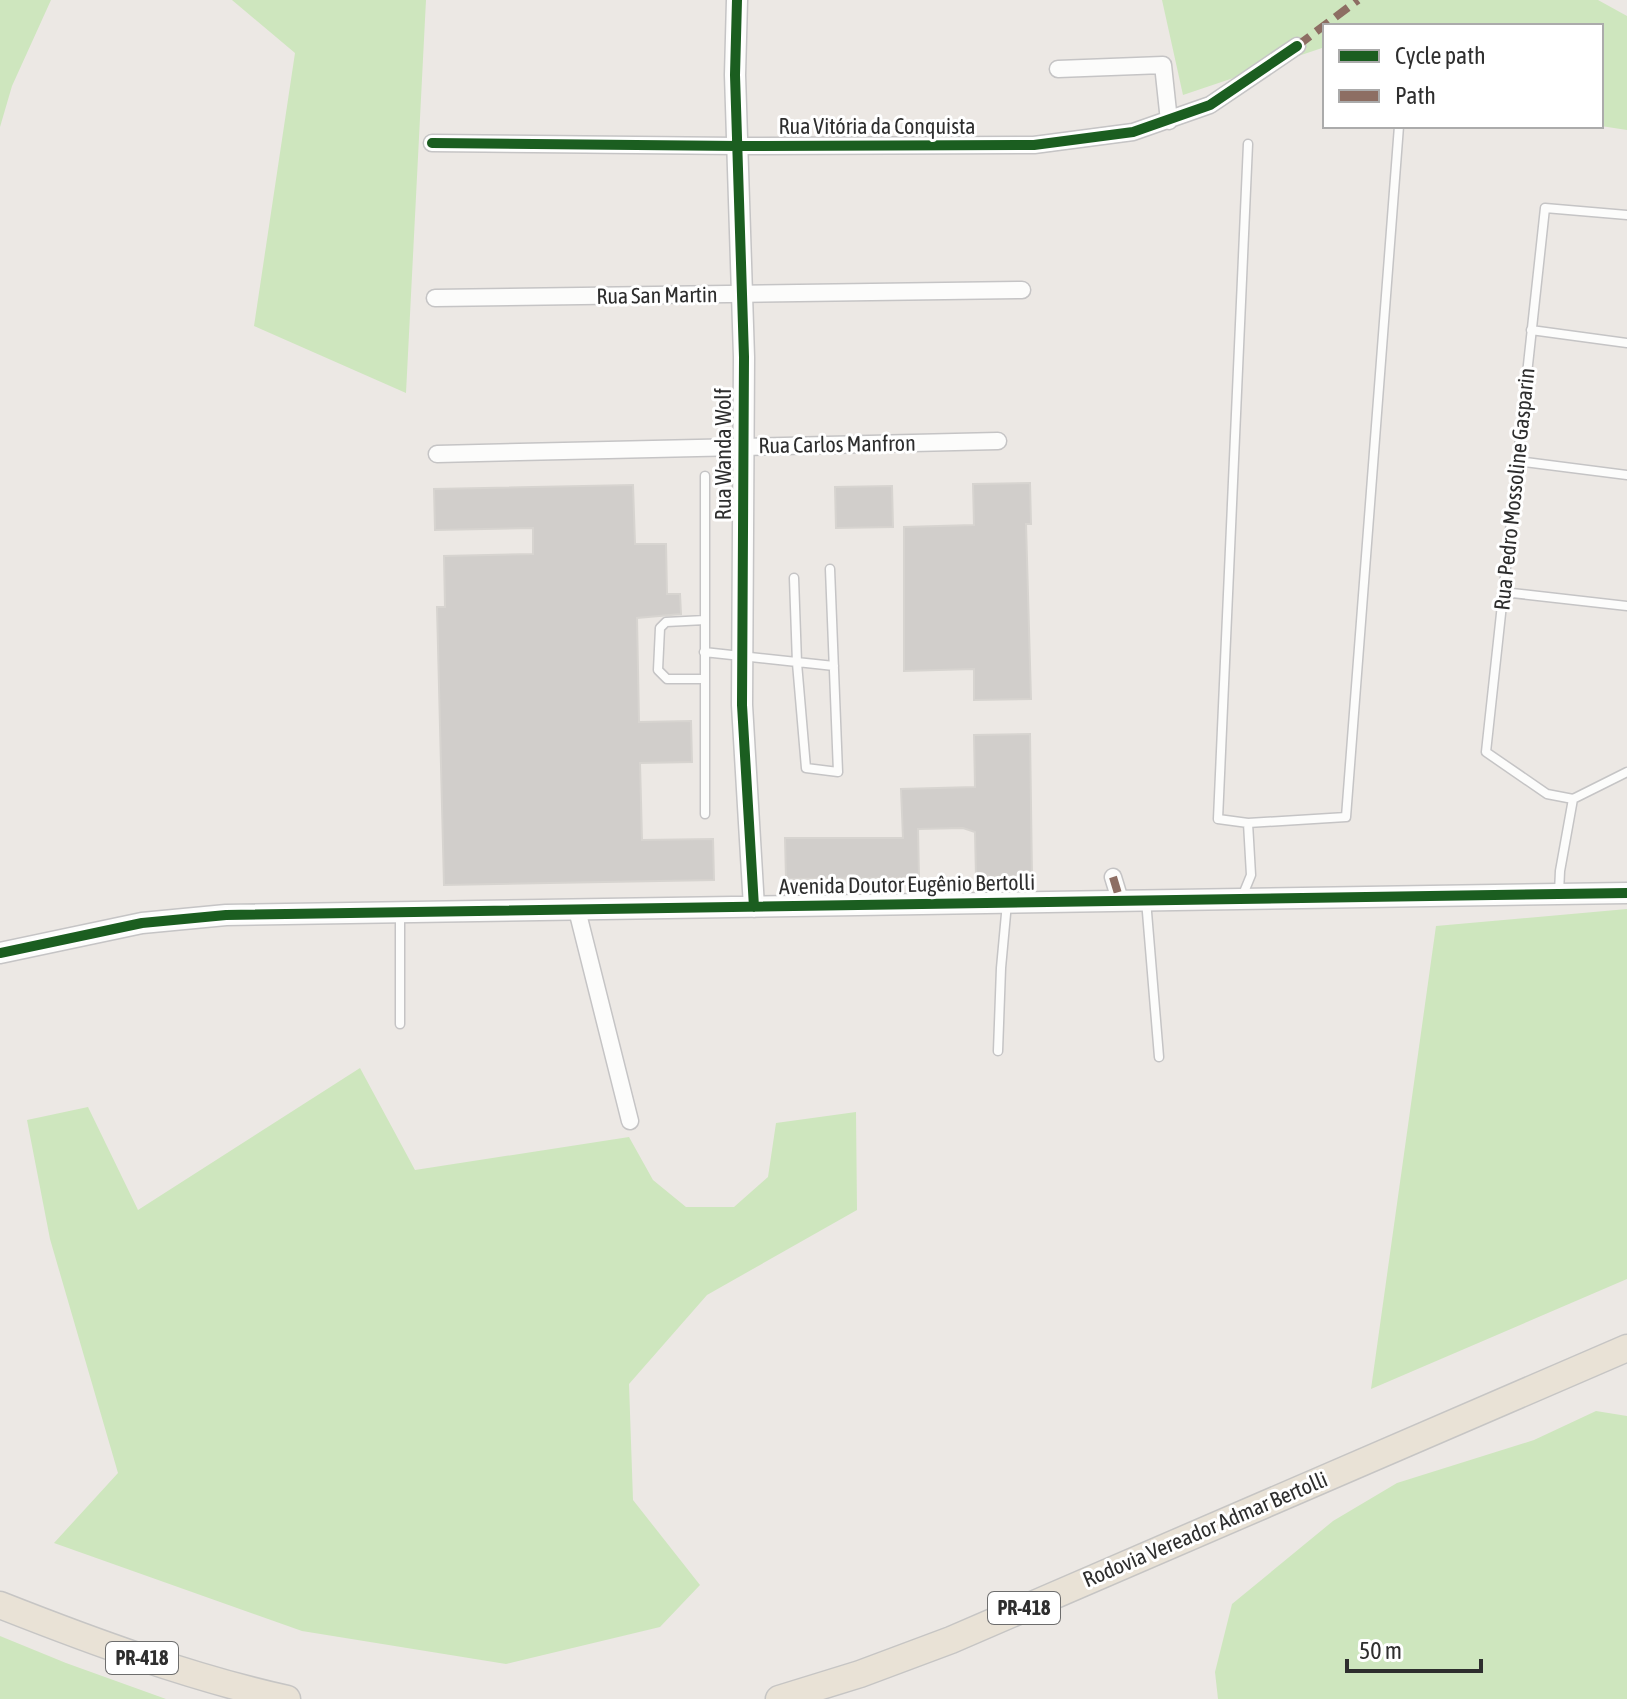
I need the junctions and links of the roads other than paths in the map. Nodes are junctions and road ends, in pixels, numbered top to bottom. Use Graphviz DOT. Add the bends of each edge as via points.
graph roads {
  1 [pos="737,0"];
  2 [pos="1297,46"];
  3 [pos="1058,69"];
  4 [pos="1169,121"];
  5 [pos="1399,128"];
  6 [pos="432,143"];
  7 [pos="1248,144"];
  8 [pos="738,146"];
  9 [pos="1627,215"];
  10 [pos="1022,290"];
  11 [pos="741,294"];
  12 [pos="435,298"];
  13 [pos="1531,330"];
  14 [pos="1627,343"];
  15 [pos="998,441"];
  16 [pos="743,447"];
  17 [pos="437,454"];
  18 [pos="1517,461"];
  19 [pos="1627,475"];
  20 [pos="705,476"];
  21 [pos="830,569"];
  22 [pos="794,578"];
  23 [pos="1503,592"];
  24 [pos="1627,606"];
  25 [pos="705,620"];
  26 [pos="704,652"];
  27 [pos="742,655"];
  28 [pos="797,663"];
  29 [pos="834,666"];
  30 [pos="704,679"];
  31 [pos="1627,772"];
  32 [pos="1573,799"];
  33 [pos="705,814"];
  34 [pos="1248,823"];
  35 [pos="1113,877"];
  36 [pos="1627,893"];
  37 [pos="1559,894"];
  38 [pos="1242,898"];
  39 [pos="1120,900"];
  40 [pos="1146,900"];
  41 [pos="1007,902"];
  42 [pos="754,907"];
  43 [pos="577,910"];
  44 [pos="400,913"];
  45 [pos="0,953"];
  46 [pos="400,1024"];
  47 [pos="998,1051"];
  48 [pos="1159,1057"];
  49 [pos="630,1121"];
  50 [pos="1627,1348"];
  51 [pos="0,1605"];
  52 [pos="287,1699"];
  53 [pos="779,1699"];
  1 -- 8 [label="street, Rua Wanda Wolf"];
  2 -- 4 [label="street, Rua Vitória da Conquista" via="1210,105"];
  3 -- 4 [label="street" via="1163,65"];
  4 -- 8 [label="street, Rua Vitória da Conquista" via="1133,132 1034,145"];
  5 -- 34 [label="lane" via="1346,817"];
  6 -- 8 [label="street, Rua Vitória da Conquista"];
  7 -- 34 [label="lane" via="1218,819"];
  8 -- 11 [label="street, Rua Wanda Wolf"];
  9 -- 13 [label="lane, Rua Pedro Mossoline Gasparin" via="1545,208"];
  10 -- 11 [label="street, Rua San Martin"];
  11 -- 12 [label="street, Rua San Martin"];
  11 -- 16 [label="street, Rua Wanda Wolf"];
  13 -- 14 [label="lane"];
  13 -- 18 [label="lane, Rua Pedro Mossoline Gasparin"];
  15 -- 16 [label="street, Rua Carlos Manfron"];
  16 -- 17 [label="street, Rua Carlos Manfron"];
  16 -- 27 [label="street, Rua Wanda Wolf"];
  18 -- 19 [label="lane"];
  18 -- 23 [label="lane, Rua Pedro Mossoline Gasparin"];
  20 -- 25 [label="lane"];
  21 -- 29 [label="lane"];
  22 -- 28 [label="lane"];
  23 -- 24 [label="lane"];
  23 -- 32 [label="lane, Rua Pedro Mossoline Gasparin" via="1486,752 1547,794"];
  25 -- 26 [label="lane"];
  25 -- 30 [label="lane" via="666,622 660,628 658,670 667,679"];
  26 -- 27 [label="lane"];
  26 -- 30 [label="lane"];
  27 -- 28 [label="lane"];
  27 -- 42 [label="street, Rua Wanda Wolf"];
  28 -- 29 [label="lane"];
  28 -- 29 [label="lane" via="806,768 838,772"];
  30 -- 33 [label="lane"];
  31 -- 32 [label="lane"];
  32 -- 37 [label="lane"];
  34 -- 38 [label="lane" via="1251,875"];
  35 -- 39 [label="street"];
  36 -- 37 [label="street, Avenida Doutor Eugênio Bertolli"];
  37 -- 38 [label="street, Avenida Doutor Eugênio Bertolli"];
  38 -- 40 [label="street, Avenida Doutor Eugênio Bertolli"];
  39 -- 40 [label="street, Avenida Doutor Eugênio Bertolli"];
  39 -- 41 [label="street, Avenida Doutor Eugênio Bertolli"];
  40 -- 48 [label="lane"];
  41 -- 42 [label="street, Avenida Doutor Eugênio Bertolli"];
  41 -- 47 [label="lane"];
  42 -- 43 [label="street, Avenida Doutor Eugênio Bertolli"];
  43 -- 44 [label="street, Avenida Doutor Eugênio Bertolli"];
  43 -- 49 [label="street"];
  44 -- 45 [label="street, Avenida Doutor Eugênio Bertolli" via="184,918"];
  44 -- 46 [label="lane"];
  50 -- 53 [label="highway, Rodovia Vereador Admar Bertolli / PR-418" via="951,1640"];
  51 -- 52 [label="highway, PR-418" via="138,1657"];
}
